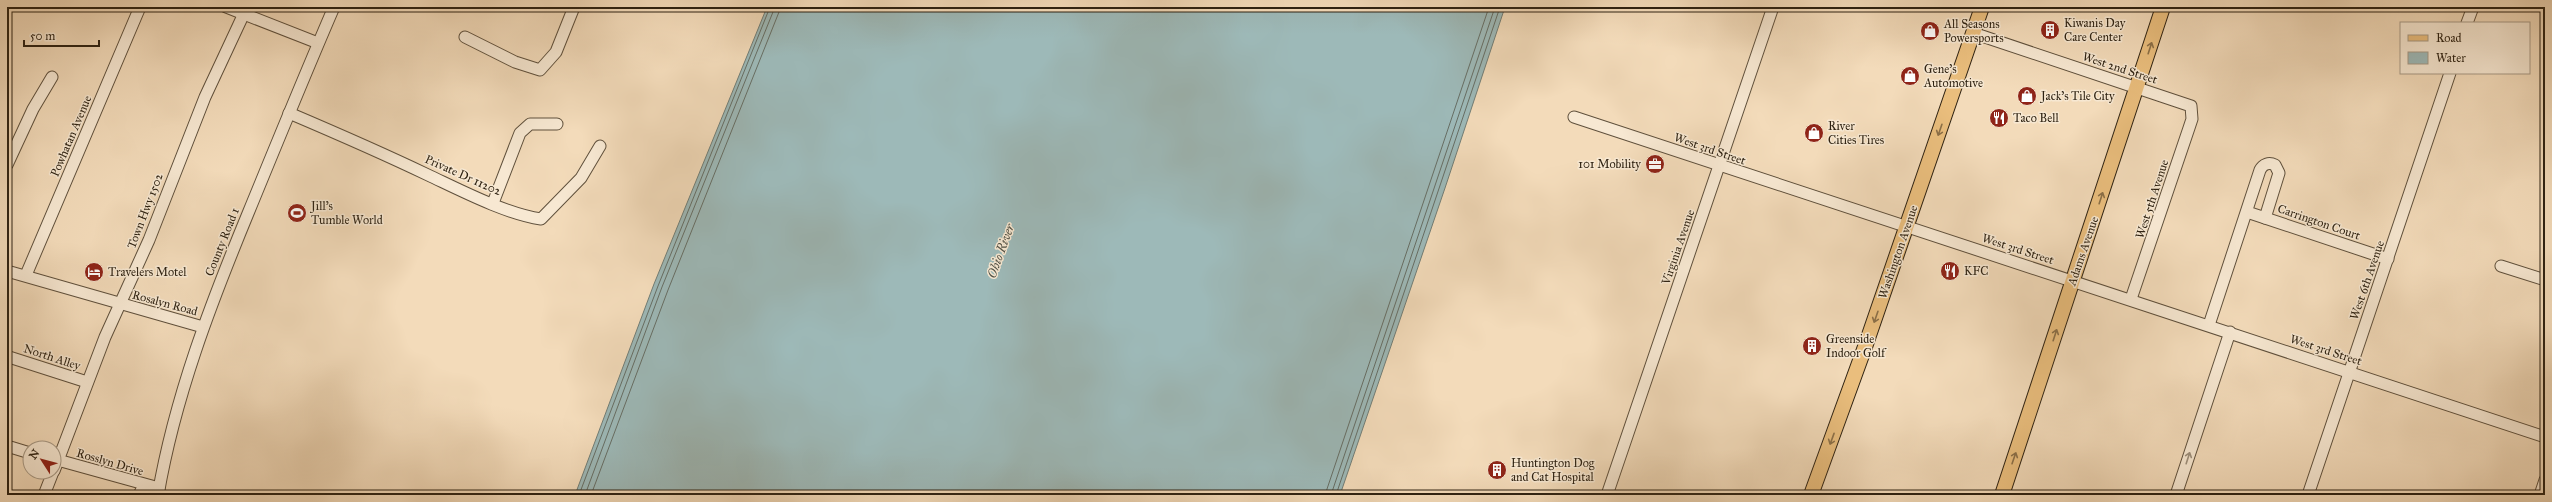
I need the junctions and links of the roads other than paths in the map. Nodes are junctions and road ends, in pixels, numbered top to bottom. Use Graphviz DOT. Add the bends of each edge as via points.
graph roads {
  1 [pos="140,7"];
  2 [pos="226,7"];
  3 [pos="334,7"];
  4 [pos="574,7"];
  5 [pos="1774,7"];
  6 [pos="1982,7"];
  7 [pos="2163,7"];
  8 [pos="2473,7"];
  9 [pos="245,11"];
  10 [pos="2467,22"];
  11 [pos="1973,33"];
  12 [pos="465,37"];
  13 [pos="318,43"];
  14 [pos="2450,74"];
  15 [pos="52,77"];
  16 [pos="2137,87"];
  17 [pos="2191,106"];
  18 [pos="289,113"];
  19 [pos="1574,117"];
  20 [pos="556,124"];
  21 [pos="600,146"];
  22 [pos="7,165"];
  23 [pos="1720,166"];
  24 [pos="494,203"];
  25 [pos="2247,212"];
  26 [pos="2265,218"];
  27 [pos="1907,227"];
  28 [pos="2388,259"];
  29 [pos="2501,266"];
  30 [pos="7,271"];
  31 [pos="26,275"];
  32 [pos="2545,280"];
  33 [pos="2073,281"];
  34 [pos="2131,299"];
  35 [pos="120,305"];
  36 [pos="2209,325"];
  37 [pos="203,327"];
  38 [pos="2230,332"];
  39 [pos="9,357"];
  40 [pos="2350,372"];
  41 [pos="87,382"];
  42 [pos="2545,437"];
  43 [pos="7,446"];
  44 [pos="62,448"];
  45 [pos="22,450"];
  46 [pos="62,467"];
  47 [pos="50,480"];
  48 [pos="2545,480"];
  49 [pos="144,485"];
  50 [pos="159,491"];
  51 [pos="44,495"];
  52 [pos="139,495"];
  53 [pos="1607,495"];
  54 [pos="1811,495"];
  55 [pos="2002,495"];
  56 [pos="2176,495"];
  57 [pos="2308,495"];
  58 [pos="2540,495"];
  1 -- 31 [label="street, Powhatan Avenue"];
  2 -- 9 [label="street"];
  3 -- 13 [label="street, County Road 1"];
  4 -- 12 [label="street" via="556,52 540,70 515,62"];
  5 -- 23 [label="street, Virginia Avenue"];
  6 -- 11 [label="main road, Washington Avenue"];
  16 -- 7 [label="main road, Adams Avenue, one-way"];
  8 -- 10 [label="street"];
  9 -- 13 [label="street"];
  9 -- 35 [label="street, Town Hwy 1502" via="205,97 149,240"];
  11 -- 16 [label="street, West 2nd Street"];
  11 -- 27 [label="main road, Washington Avenue, one-way"];
  13 -- 18 [label="street, County Road 1"];
  14 -- 28 [label="street, West 6th Avenue"];
  15 -- 22 [label="street" via="33,109"];
  16 -- 17 [label="street, West 2nd Street"];
  33 -- 16 [label="main road, Adams Avenue, one-way"];
  17 -- 34 [label="street, West 5th Avenue" via="2189,128"];
  18 -- 24 [label="street, Private Dr 11202"];
  18 -- 37 [label="street, County Road 1"];
  19 -- 23 [label="street, West 3rd Street"];
  20 -- 24 [label="street" via="530,124 520,133"];
  21 -- 24 [label="street, Private Dr 11202" via="581,178 541,219 526,217"];
  23 -- 27 [label="street, West 3rd Street"];
  23 -- 53 [label="street, Virginia Avenue"];
  25 -- 26 [label="street, Carrington Court"];
  25 -- 26 [label="street, Carrington Court" via="2262,168 2267,164 2273,164 2279,173"];
  25 -- 36 [label="street, Carrington Court"];
  26 -- 28 [label="street, Carrington Court"];
  27 -- 33 [label="street, West 3rd Street"];
  27 -- 54 [label="main road, Washington Avenue, one-way"];
  28 -- 40 [label="street, West 6th Avenue"];
  29 -- 32 [label="street"];
  30 -- 31 [label="street, Rosalyn Road"];
  31 -- 35 [label="street, Rosalyn Road"];
  33 -- 34 [label="street, West 3rd Street"];
  55 -- 33 [label="main road, Adams Avenue, one-way"];
  34 -- 36 [label="street, West 3rd Street"];
  35 -- 37 [label="street, Rosalyn Road"];
  35 -- 41 [label="street, Town Hwy 1502"];
  36 -- 38 [label="street, West 3rd Street"];
  37 -- 50 [label="street, County Road 1" via="174,417"];
  38 -- 40 [label="street, West 3rd Street"];
  56 -- 38 [label="street, one-way"];
  39 -- 41 [label="street, North Alley"];
  40 -- 42 [label="street, West 3rd Street"];
  40 -- 57 [label="street, West 6th Avenue"];
  41 -- 44 [label="street, Town Hwy 1502"];
  43 -- 45 [label="street"];
  46 -- 49 [label="street, Rosslyn Drive"];
  47 -- 51 [label="street, Town Hwy 1502"];
  48 -- 58 [label="street"];
  49 -- 50 [label="street, Rosslyn Drive"];
  49 -- 52 [label="street"];
}
